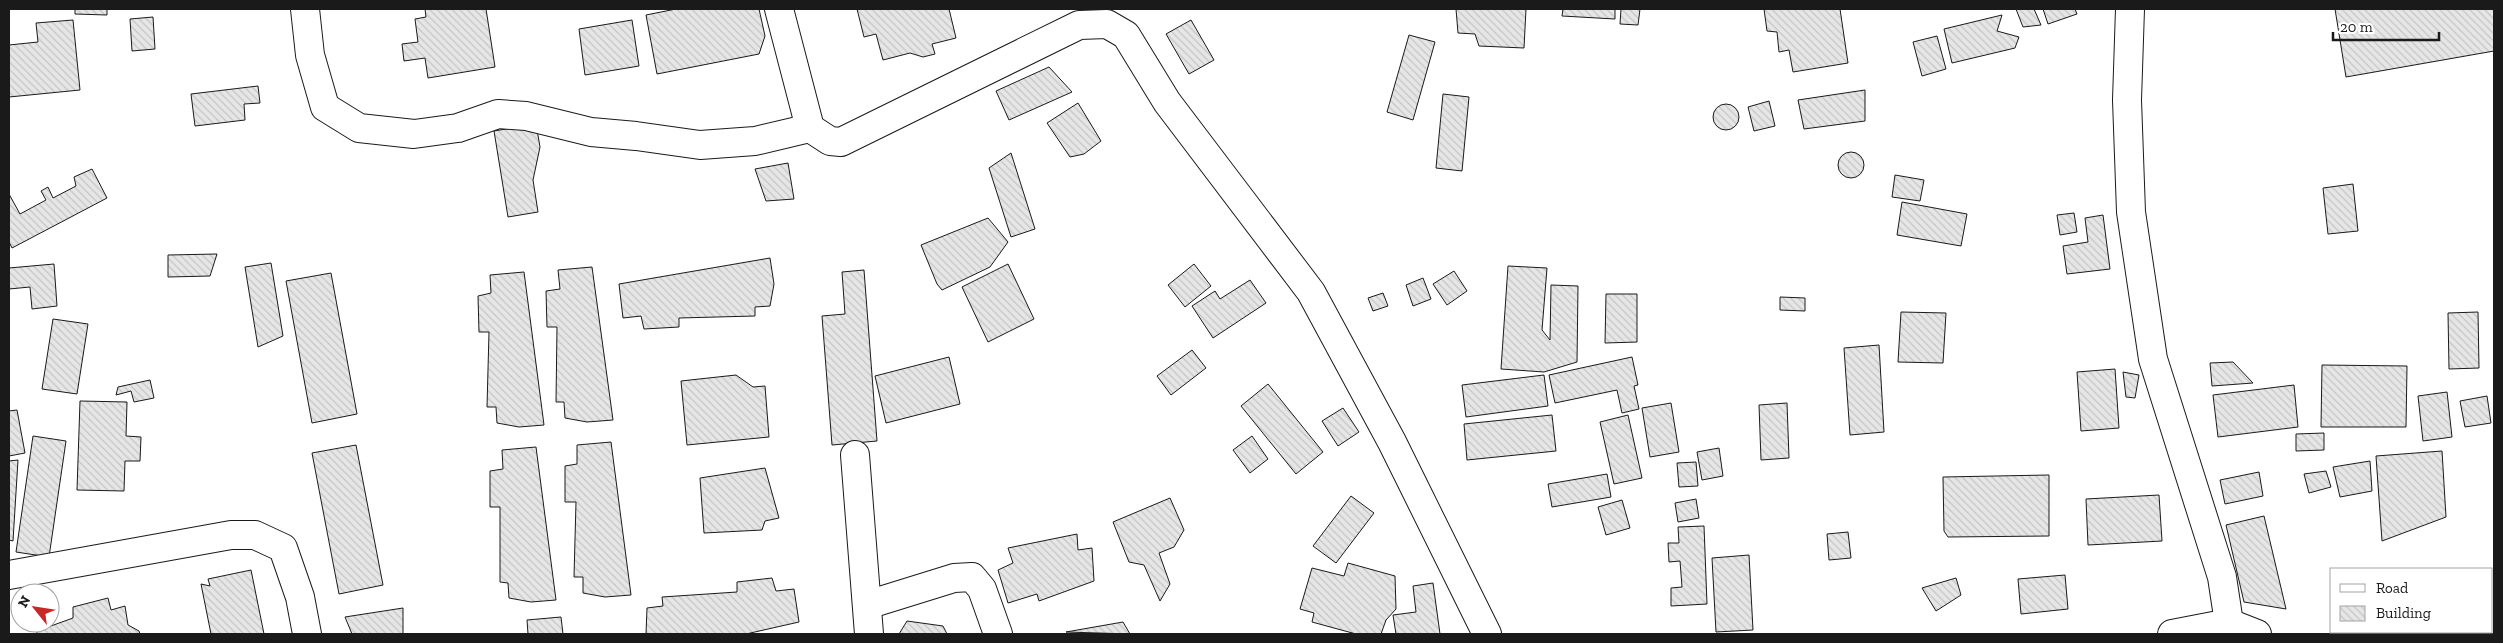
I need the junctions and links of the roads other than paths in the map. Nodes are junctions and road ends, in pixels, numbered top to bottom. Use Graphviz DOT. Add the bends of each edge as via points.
graph roads {
  1 [pos="306,9"];
  2 [pos="779,9"];
  3 [pos="2130,9"];
  4 [pos="810,128"];
  5 [pos="855,455"];
  6 [pos="9,575"];
  7 [pos="867,605"];
  8 [pos="2228,629"];
  9 [pos="307,634"];
  10 [pos="869,634"];
  11 [pos="998,634"];
  12 [pos="1487,634"];
  13 [pos="2172,634"];
  14 [pos="2256,634"];
  1 -- 4 [label="street" via="310,55 325,107 359,128 414,134 458,128 498,114 526,116 591,132 700,146 755,140"];
  2 -- 4 [label="street"];
  3 -- 8 [label="street" via="2127,100 2131,212 2153,359 2222,577"];
  4 -- 12 [label="street" via="830,141 841,142 1079,25 1107,24 1126,35 1167,102 1311,292 1392,442"];
  5 -- 7 [label="street"];
  6 -- 9 [label="street" via="183,542 255,535 283,548 300,597"];
  7 -- 10 [label="street"];
  7 -- 11 [label="street" via="954,578 972,577 982,590"];
  8 -- 13 [label="street"];
  8 -- 14 [label="street"];
}
